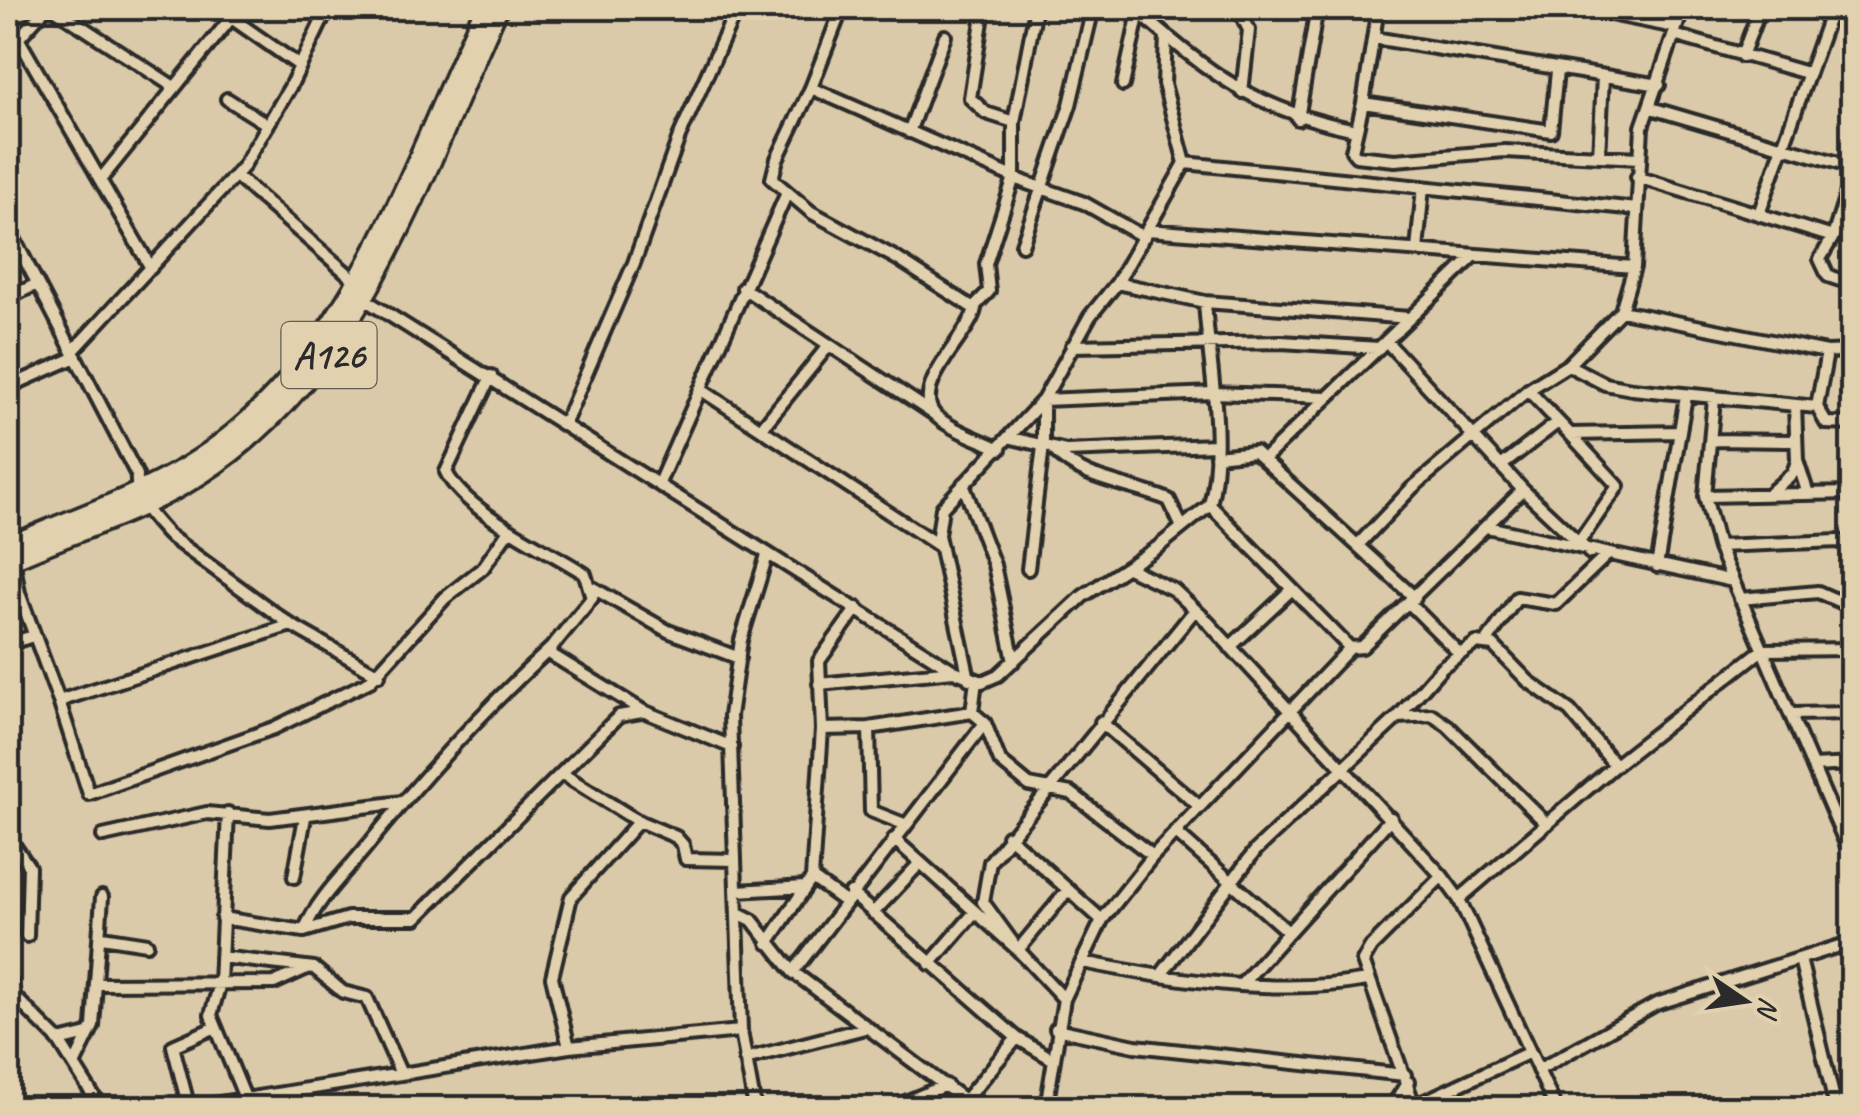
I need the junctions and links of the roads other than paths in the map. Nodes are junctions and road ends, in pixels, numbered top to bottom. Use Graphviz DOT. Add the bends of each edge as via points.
graph roads {
  1 [pos="50,8"];
  2 [pos="216,8"];
  3 [pos="328,8"];
  4 [pos="484,8"];
  5 [pos="498,8"];
  6 [pos="737,8"];
  7 [pos="842,8"];
  8 [pos="984,8"];
  9 [pos="1036,8"];
  10 [pos="1093,8"];
  11 [pos="1238,8"];
  12 [pos="1317,8"];
  13 [pos="1378,8"];
  14 [pos="1580,8"];
  15 [pos="1683,8"];
  16 [pos="1760,8"];
  17 [pos="1832,8"];
  18 [pos="1136,10"];
  19 [pos="231,18"];
  20 [pos="1675,31"];
  21 [pos="945,36"];
  22 [pos="1166,36"];
  23 [pos="18,38"];
  24 [pos="1374,38"];
  25 [pos="8,50"];
  26 [pos="1742,56"];
  27 [pos="300,66"];
  28 [pos="1557,72"];
  29 [pos="1807,73"];
  30 [pos="1603,77"];
  31 [pos="1123,85"];
  32 [pos="1659,85"];
  33 [pos="174,87"];
  34 [pos="811,88"];
  35 [pos="1242,92"];
  36 [pos="228,99"];
  37 [pos="1363,104"];
  38 [pos="1651,108"];
  39 [pos="1298,119"];
  40 [pos="1014,122"];
  41 [pos="268,125"];
  42 [pos="1356,130"];
  43 [pos="909,132"];
  44 [pos="1784,145"];
  45 [pos="1600,156"];
  46 [pos="1639,158"];
  47 [pos="1185,163"];
  48 [pos="1852,167"];
  49 [pos="236,176"];
  50 [pos="1852,176"];
  51 [pos="1014,177"];
  52 [pos="1637,177"];
  53 [pos="101,179"];
  54 [pos="1038,187"];
  55 [pos="1423,187"];
  56 [pos="786,195"];
  57 [pos="1848,207"];
  58 [pos="1637,209"];
  59 [pos="1759,214"];
  60 [pos="8,227"];
  61 [pos="1145,234"];
  62 [pos="1833,236"];
  63 [pos="1022,245"];
  64 [pos="1416,250"];
  65 [pos="1474,256"];
  66 [pos="1634,267"];
  67 [pos="152,268"];
  68 [pos="1117,283"];
  69 [pos="37,284"];
  70 [pos="1852,284"];
  71 [pos="743,288"];
  72 [pos="361,290"];
  73 [pos="8,298"];
  74 [pos="1204,302"];
  75 [pos="973,308"];
  76 [pos="1620,311"];
  77 [pos="1410,318"];
  78 [pos="1207,342"];
  79 [pos="1383,344"];
  80 [pos="829,345"];
  81 [pos="1072,346"];
  82 [pos="1827,352"];
  83 [pos="1852,352"];
  84 [pos="74,354"];
  85 [pos="1568,365"];
  86 [pos="491,376"];
  87 [pos="8,387"];
  88 [pos="700,389"];
  89 [pos="1528,390"];
  90 [pos="1214,392"];
  91 [pos="1686,396"];
  92 [pos="1328,397"];
  93 [pos="1714,399"];
  94 [pos="1042,400"];
  95 [pos="1795,405"];
  96 [pos="1816,407"];
  97 [pos="936,416"];
  98 [pos="1558,422"];
  99 [pos="564,424"];
  100 [pos="1852,424"];
  101 [pos="762,429"];
  102 [pos="1680,432"];
  103 [pos="1570,434"];
  104 [pos="1475,436"];
  105 [pos="1012,438"];
  106 [pos="1711,440"];
  107 [pos="1795,441"];
  108 [pos="1048,448"];
  109 [pos="1000,449"];
  110 [pos="1215,450"];
  111 [pos="1264,459"];
  112 [pos="1797,460"];
  113 [pos="1501,466"];
  114 [pos="660,484"];
  115 [pos="963,484"];
  116 [pos="146,490"];
  117 [pos="1524,490"];
  118 [pos="1852,493"];
  119 [pos="1808,494"];
  120 [pos="1768,495"];
  121 [pos="1705,496"];
  122 [pos="1210,505"];
  123 [pos="1182,527"];
  124 [pos="1487,527"];
  125 [pos="509,530"];
  126 [pos="1579,542"];
  127 [pos="1358,545"];
  128 [pos="1718,546"];
  129 [pos="941,547"];
  130 [pos="1852,549"];
  131 [pos="1590,553"];
  132 [pos="9,555"];
  133 [pos="767,555"];
  134 [pos="1606,556"];
  135 [pos="1656,566"];
  136 [pos="1128,568"];
  137 [pos="1028,569"];
  138 [pos="1732,582"];
  139 [pos="592,588"];
  140 [pos="1291,590"];
  141 [pos="1740,599"];
  142 [pos="1412,601"];
  143 [pos="1852,607"];
  144 [pos="857,608"];
  145 [pos="1195,610"];
  146 [pos="291,625"];
  147 [pos="32,636"];
  148 [pos="1487,641"];
  149 [pos="8,644"];
  150 [pos="1230,647"];
  151 [pos="551,648"];
  152 [pos="1350,648"];
  153 [pos="1852,649"];
  154 [pos="1762,650"];
  155 [pos="1459,653"];
  156 [pos="739,658"];
  157 [pos="1014,661"];
  158 [pos="954,671"];
  159 [pos="379,675"];
  160 [pos="972,680"];
  161 [pos="819,684"];
  162 [pos="59,702"];
  163 [pos="1288,710"];
  164 [pos="643,712"];
  165 [pos="972,712"];
  166 [pos="1852,713"];
  167 [pos="1790,714"];
  168 [pos="1398,718"];
  169 [pos="1102,722"];
  170 [pos="985,723"];
  171 [pos="869,728"];
  172 [pos="822,729"];
  173 [pos="732,746"];
  174 [pos="1852,764"];
  175 [pos="1615,765"];
  176 [pos="1812,766"];
  177 [pos="1342,771"];
  178 [pos="564,775"];
  179 [pos="1047,788"];
  180 [pos="402,802"];
  181 [pos="1199,806"];
  182 [pos="228,813"];
  183 [pos="305,817"];
  184 [pos="1391,818"];
  185 [pos="639,821"];
  186 [pos="1852,821"];
  187 [pos="1837,822"];
  188 [pos="904,824"];
  189 [pos="1547,824"];
  190 [pos="1175,832"];
  191 [pos="8,836"];
  192 [pos="103,836"];
  193 [pos="1008,836"];
  194 [pos="894,839"];
  195 [pos="1153,856"];
  196 [pos="1852,858"];
  197 [pos="736,860"];
  198 [pos="920,863"];
  199 [pos="1442,876"];
  200 [pos="294,877"];
  201 [pos="1232,880"];
  202 [pos="809,883"];
  203 [pos="1068,890"];
  204 [pos="737,891"];
  205 [pos="847,897"];
  206 [pos="102,898"];
  207 [pos="1458,899"];
  208 [pos="873,912"];
  209 [pos="975,912"];
  210 [pos="738,913"];
  211 [pos="222,918"];
  212 [pos="1102,920"];
  213 [pos="314,922"];
  214 [pos="1287,931"];
  215 [pos="27,936"];
  216 [pos="102,938"];
  217 [pos="1852,942"];
  218 [pos="146,944"];
  219 [pos="768,944"];
  220 [pos="1018,950"];
  221 [pos="221,957"];
  222 [pos="1800,960"];
  223 [pos="1083,962"];
  224 [pos="930,964"];
  225 [pos="308,968"];
  226 [pos="793,972"];
  227 [pos="8,976"];
  228 [pos="1160,976"];
  229 [pos="1367,980"];
  230 [pos="220,983"];
  231 [pos="98,984"];
  232 [pos="1242,984"];
  233 [pos="1064,999"];
  234 [pos="216,1027"];
  235 [pos="865,1028"];
  236 [pos="1056,1029"];
  237 [pos="741,1031"];
  238 [pos="88,1034"];
  239 [pos="1017,1038"];
  240 [pos="59,1041"];
  241 [pos="570,1047"];
  242 [pos="1530,1052"];
  243 [pos="745,1059"];
  244 [pos="1052,1059"];
  245 [pos="74,1065"];
  246 [pos="1538,1070"];
  247 [pos="401,1074"];
  248 [pos="1406,1078"];
  249 [pos="946,1085"];
  250 [pos="244,1098"];
  251 [pos="966,1099"];
  252 [pos="1415,1107"];
  253 [pos="101,1108"];
  254 [pos="189,1108"];
  255 [pos="755,1108"];
  256 [pos="891,1108"];
  257 [pos="975,1108"];
  258 [pos="1046,1108"];
  259 [pos="1391,1108"];
  260 [pos="1556,1108"];
  261 [pos="1836,1108"];
  1 -- 23 [label="street"];
  1 -- 33 [label="street"];
  2 -- 19 [label="street"];
  3 -- 27 [label="street"];
  4 -- 72 [label="highway, A126"];
  5 -- 72 [label="highway, A126"];
  6 -- 99 [label="street"];
  7 -- 34 [label="street"];
  8 -- 40 [label="street" via="970,98 986,113"];
  9 -- 40 [label="street"];
  10 -- 54 [label="street" via="1070,106"];
  11 -- 35 [label="street" via="1249,30"];
  12 -- 39 [label="street"];
  13 -- 24 [label="street"];
  14 -- 20 [label="street"];
  15 -- 20 [label="street"];
  16 -- 26 [label="street"];
  17 -- 29 [label="street"];
  18 -- 22 [label="street"];
  18 -- 31 [label="street"];
  19 -- 27 [label="street"];
  19 -- 33 [label="street"];
  20 -- 26 [label="street"];
  20 -- 32 [label="street"];
  21 -- 43 [label="street"];
  22 -- 35 [label="street"];
  22 -- 47 [label="street" via="1164,84"];
  23 -- 25 [label="street"];
  23 -- 53 [label="street"];
  24 -- 28 [label="street"];
  24 -- 37 [label="street"];
  26 -- 29 [label="street"];
  27 -- 41 [label="street"];
  28 -- 30 [label="street"];
  28 -- 37 [label="street" via="1551,131"];
  29 -- 44 [label="street"];
  30 -- 32 [label="street"];
  30 -- 45 [label="street"];
  32 -- 38 [label="street"];
  33 -- 53 [label="street"];
  34 -- 43 [label="street"];
  34 -- 56 [label="street" via="772,179"];
  35 -- 39 [label="street"];
  36 -- 41 [label="street"];
  37 -- 42 [label="street"];
  38 -- 44 [label="street"];
  38 -- 46 [label="street"];
  39 -- 42 [label="street"];
  40 -- 51 [label="street"];
  41 -- 49 [label="street"];
  42 -- 45 [label="street" via="1356,156"];
  43 -- 51 [label="street"];
  44 -- 48 [label="street"];
  44 -- 59 [label="street"];
  45 -- 46 [label="street"];
  46 -- 52 [label="street"];
  47 -- 55 [label="street"];
  47 -- 61 [label="street"];
  49 -- 67 [label="street"];
  49 -- 72 [label="street"];
  50 -- 57 [label="street"];
  51 -- 54 [label="street"];
  51 -- 75 [label="street" via="990,240 989,291"];
  52 -- 58 [label="street"];
  52 -- 59 [label="street"];
  53 -- 67 [label="street"];
  54 -- 61 [label="street"];
  54 -- 63 [label="street"];
  55 -- 58 [label="street"];
  55 -- 64 [label="street"];
  56 -- 71 [label="street"];
  56 -- 75 [label="street"];
  57 -- 62 [label="street"];
  58 -- 66 [label="street"];
  59 -- 62 [label="street"];
  60 -- 69 [label="street"];
  61 -- 64 [label="street"];
  61 -- 68 [label="street"];
  62 -- 70 [label="street" via="1822,268"];
  64 -- 65 [label="street"];
  65 -- 66 [label="street"];
  65 -- 77 [label="street"];
  66 -- 76 [label="street"];
  67 -- 84 [label="street"];
  68 -- 74 [label="street"];
  68 -- 81 [label="street"];
  69 -- 73 [label="street"];
  69 -- 84 [label="street"];
  71 -- 80 [label="street"];
  71 -- 88 [label="street"];
  72 -- 86 [label="street"];
  72 -- 116 [label="highway, A126" via="326,359 263,425 222,460"];
  74 -- 77 [label="street"];
  74 -- 78 [label="street"];
  75 -- 97 [label="street" via="975,315 934,376 930,404"];
  76 -- 82 [label="street"];
  76 -- 85 [label="street"];
  77 -- 79 [label="street"];
  78 -- 79 [label="street"];
  78 -- 81 [label="street"];
  78 -- 90 [label="street"];
  79 -- 92 [label="street"];
  79 -- 104 [label="street"];
  80 -- 97 [label="street"];
  80 -- 101 [label="street"];
  81 -- 94 [label="street"];
  82 -- 83 [label="street"];
  82 -- 96 [label="street"];
  84 -- 87 [label="street"];
  84 -- 116 [label="street"];
  85 -- 89 [label="street"];
  85 -- 91 [label="street" via="1605,384"];
  86 -- 99 [label="street"];
  86 -- 125 [label="street" via="446,472"];
  88 -- 101 [label="street"];
  88 -- 114 [label="street"];
  89 -- 98 [label="street"];
  89 -- 104 [label="street"];
  90 -- 92 [label="street"];
  90 -- 94 [label="street"];
  90 -- 110 [label="street"];
  91 -- 93 [label="street"];
  91 -- 102 [label="street"];
  92 -- 111 [label="street"];
  93 -- 95 [label="street"];
  93 -- 106 [label="street"];
  94 -- 105 [label="street"];
  94 -- 108 [label="street"];
  95 -- 96 [label="street"];
  95 -- 107 [label="street"];
  96 -- 100 [label="street" via="1826,423"];
  97 -- 109 [label="street"];
  98 -- 103 [label="street"];
  98 -- 113 [label="street"];
  99 -- 114 [label="street"];
  101 -- 129 [label="street"];
  102 -- 103 [label="street"];
  102 -- 135 [label="street"];
  103 -- 126 [label="street" via="1618,486"];
  104 -- 113 [label="street"];
  104 -- 127 [label="street"];
  105 -- 108 [label="street"];
  105 -- 109 [label="street"];
  106 -- 107 [label="street"];
  106 -- 121 [label="street"];
  107 -- 112 [label="street"];
  108 -- 110 [label="street"];
  108 -- 123 [label="street" via="1102,480 1170,500"];
  108 -- 137 [label="street"];
  109 -- 115 [label="street"];
  110 -- 111 [label="street" via="1248,450"];
  110 -- 122 [label="street"];
  111 -- 127 [label="street"];
  112 -- 119 [label="street"];
  112 -- 120 [label="street" via="1793,473"];
  113 -- 117 [label="street"];
  114 -- 133 [label="street"];
  115 -- 129 [label="street" via="942,508"];
  115 -- 157 [label="street" via="994,565"];
  116 -- 132 [label="highway, A126"];
  116 -- 146 [label="street" via="168,535"];
  117 -- 124 [label="street"];
  117 -- 126 [label="street"];
  118 -- 119 [label="street"];
  119 -- 120 [label="street"];
  120 -- 121 [label="street"];
  121 -- 128 [label="street"];
  122 -- 123 [label="street"];
  122 -- 140 [label="street"];
  123 -- 136 [label="street"];
  124 -- 131 [label="street"];
  124 -- 142 [label="street"];
  125 -- 139 [label="street" via="585,574"];
  125 -- 159 [label="street" via="483,568 445,598"];
  126 -- 131 [label="street"];
  127 -- 142 [label="street"];
  128 -- 130 [label="street" via="1838,541"];
  128 -- 138 [label="street"];
  129 -- 160 [label="street"];
  131 -- 134 [label="street"];
  132 -- 147 [label="street"];
  133 -- 144 [label="street"];
  133 -- 156 [label="street"];
  134 -- 135 [label="street"];
  134 -- 148 [label="street" via="1556,604 1517,598"];
  135 -- 138 [label="street"];
  136 -- 145 [label="street" via="1174,590"];
  136 -- 157 [label="street" via="1083,596"];
  138 -- 141 [label="street"];
  139 -- 151 [label="street" via="588,606"];
  139 -- 156 [label="street" via="668,631"];
  140 -- 150 [label="street"];
  140 -- 152 [label="street"];
  141 -- 143 [label="street" via="1818,592"];
  141 -- 154 [label="street"];
  142 -- 152 [label="street" via="1362,647"];
  142 -- 155 [label="street"];
  144 -- 158 [label="street"];
  144 -- 161 [label="street" via="819,661"];
  145 -- 150 [label="street"];
  145 -- 169 [label="street"];
  146 -- 159 [label="street"];
  146 -- 162 [label="street"];
  147 -- 149 [label="street"];
  147 -- 162 [label="street"];
  148 -- 155 [label="street"];
  148 -- 175 [label="street" via="1570,711"];
  150 -- 163 [label="street"];
  151 -- 164 [label="street"];
  151 -- 180 [label="street"];
  152 -- 163 [label="street"];
  153 -- 154 [label="street"];
  154 -- 167 [label="street"];
  154 -- 175 [label="street"];
  155 -- 168 [label="street"];
  156 -- 173 [label="street"];
  157 -- 160 [label="street" via="998,675"];
  158 -- 160 [label="street"];
  158 -- 161 [label="street"];
  159 -- 162 [label="street" via="274,728 89,794"];
  160 -- 165 [label="street"];
  161 -- 172 [label="street"];
  163 -- 177 [label="street"];
  163 -- 181 [label="street"];
  164 -- 173 [label="street"];
  164 -- 178 [label="street" via="619,716"];
  165 -- 170 [label="street"];
  165 -- 171 [label="street"];
  166 -- 167 [label="street"];
  167 -- 176 [label="street"];
  168 -- 177 [label="street"];
  168 -- 189 [label="street" via="1432,715 1448,726"];
  169 -- 179 [label="street"];
  169 -- 181 [label="street"];
  170 -- 179 [label="street" via="1000,761 1028,784"];
  170 -- 188 [label="street"];
  171 -- 172 [label="street"];
  171 -- 188 [label="street" via="870,811"];
  172 -- 202 [label="street"];
  173 -- 197 [label="street"];
  174 -- 176 [label="street"];
  175 -- 189 [label="street"];
  176 -- 187 [label="street"];
  177 -- 184 [label="street"];
  177 -- 201 [label="street"];
  178 -- 185 [label="street"];
  178 -- 213 [label="street" via="416,918"];
  179 -- 193 [label="street"];
  179 -- 195 [label="street" via="1072,793"];
  180 -- 183 [label="street"];
  180 -- 213 [label="street"];
  181 -- 190 [label="street"];
  182 -- 183 [label="street"];
  182 -- 192 [label="street"];
  182 -- 211 [label="street"];
  183 -- 200 [label="street"];
  184 -- 199 [label="street"];
  184 -- 214 [label="street"];
  185 -- 197 [label="street" via="676,837 686,859"];
  185 -- 241 [label="street" via="571,896 552,977"];
  186 -- 187 [label="street"];
  187 -- 196 [label="street"];
  188 -- 194 [label="street"];
  189 -- 207 [label="street"];
  190 -- 195 [label="street"];
  190 -- 201 [label="street"];
  191 -- 215 [label="street" via="28,868"];
  193 -- 203 [label="street"];
  193 -- 220 [label="street" via="990,862 983,902"];
  194 -- 198 [label="street"];
  194 -- 205 [label="street"];
  195 -- 212 [label="street"];
  197 -- 204 [label="street"];
  198 -- 208 [label="street"];
  198 -- 209 [label="street"];
  199 -- 207 [label="street"];
  199 -- 229 [label="street" via="1371,947 1363,960"];
  201 -- 214 [label="street"];
  201 -- 228 [label="street"];
  202 -- 204 [label="street"];
  202 -- 205 [label="street"];
  202 -- 219 [label="street"];
  203 -- 212 [label="street"];
  203 -- 220 [label="street"];
  204 -- 210 [label="street"];
  205 -- 208 [label="street"];
  205 -- 226 [label="street"];
  206 -- 216 [label="street"];
  207 -- 242 [label="street"];
  208 -- 224 [label="street"];
  209 -- 220 [label="street"];
  209 -- 224 [label="street"];
  210 -- 219 [label="street" via="752,920"];
  210 -- 237 [label="street"];
  211 -- 213 [label="street" via="304,931"];
  211 -- 221 [label="street"];
  212 -- 223 [label="street"];
  214 -- 232 [label="street"];
  216 -- 218 [label="street"];
  216 -- 231 [label="street"];
  217 -- 222 [label="street"];
  219 -- 226 [label="street"];
  220 -- 233 [label="street"];
  221 -- 225 [label="street"];
  221 -- 230 [label="street"];
  222 -- 246 [label="street" via="1656,1004"];
  222 -- 261 [label="street"];
  223 -- 228 [label="street"];
  223 -- 233 [label="street"];
  224 -- 239 [label="street"];
  225 -- 230 [label="street" via="274,983"];
  225 -- 247 [label="street" via="342,992 367,998"];
  226 -- 235 [label="street"];
  227 -- 240 [label="street" via="15,997"];
  228 -- 232 [label="street"];
  229 -- 232 [label="street" via="1300,988"];
  229 -- 248 [label="street"];
  230 -- 231 [label="street"];
  230 -- 234 [label="street" via="211,1011"];
  231 -- 238 [label="street"];
  233 -- 236 [label="street"];
  234 -- 250 [label="street"];
  234 -- 254 [label="street" via="173,1046"];
  235 -- 243 [label="street"];
  235 -- 249 [label="street"];
  236 -- 244 [label="street"];
  236 -- 248 [label="street" via="1135,1046"];
  237 -- 241 [label="street"];
  237 -- 243 [label="street"];
  238 -- 240 [label="street"];
  238 -- 245 [label="street"];
  239 -- 244 [label="street"];
  239 -- 251 [label="street"];
  240 -- 245 [label="street"];
  241 -- 247 [label="street"];
  242 -- 246 [label="street"];
  242 -- 252 [label="street"];
  243 -- 255 [label="street"];
  244 -- 258 [label="street"];
  245 -- 253 [label="street"];
  246 -- 260 [label="street"];
  247 -- 250 [label="street"];
  248 -- 252 [label="street"];
  248 -- 259 [label="street"];
  249 -- 251 [label="street"];
  249 -- 256 [label="street"];
  250 -- 254 [label="street"];
  251 -- 257 [label="street"];
}
